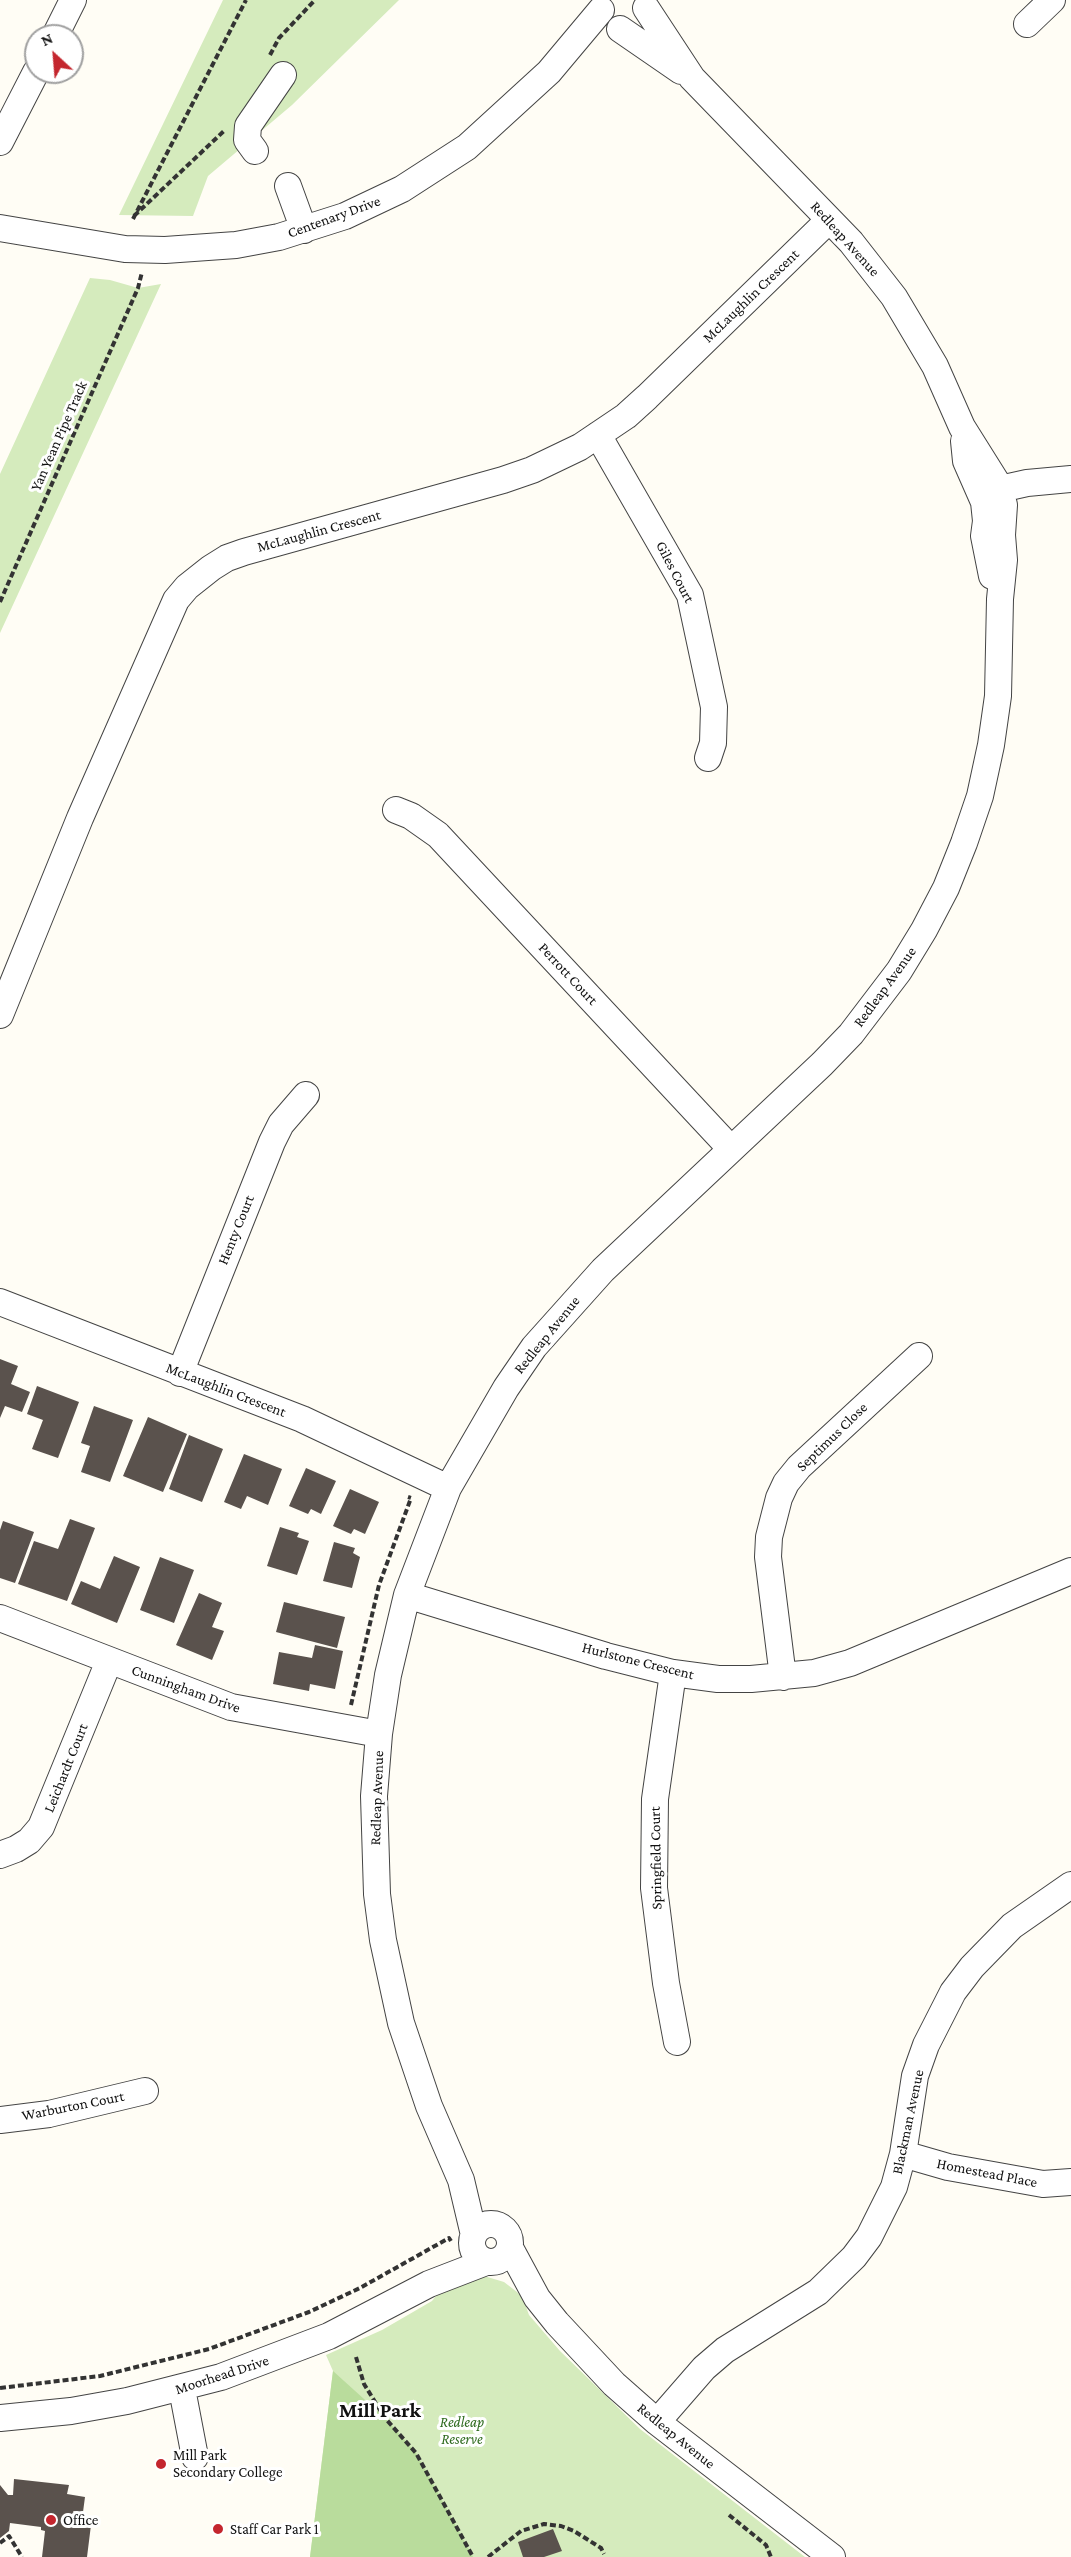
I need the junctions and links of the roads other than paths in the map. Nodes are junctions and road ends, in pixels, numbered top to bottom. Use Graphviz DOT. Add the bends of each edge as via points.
graph roads {
  1 [pos="73,0"];
  2 [pos="1052,0"];
  3 [pos="645,2"];
  4 [pos="609,16"];
  5 [pos="61,24"];
  6 [pos="1027,24"];
  7 [pos="283,75"];
  8 [pos="692,78"];
  9 [pos="30,84"];
  10 [pos="1,143"];
  11 [pos="255,151"];
  12 [pos="288,186"];
  13 [pos="0,211"];
  14 [pos="830,220"];
  15 [pos="0,228"];
  16 [pos="304,230"];
  17 [pos="41,234"];
  18 [pos="598,435"];
  19 [pos="1071,479"];
  20 [pos="996,497"];
  21 [pos="708,758"];
  22 [pos="396,810"];
  23 [pos="0,1015"];
  24 [pos="306,1095"];
  25 [pos="731,1149"];
  26 [pos="0,1302"];
  27 [pos="919,1356"];
  28 [pos="180,1373"];
  29 [pos="448,1488"];
  30 [pos="1071,1571"];
  31 [pos="407,1595"];
  32 [pos="0,1618"];
  33 [pos="109,1661"];
  34 [pos="673,1673"];
  35 [pos="783,1677"];
  36 [pos="379,1734"];
  37 [pos="0,1855"];
  38 [pos="1071,1885"];
  39 [pos="677,2042"];
  40 [pos="145,2091"];
  41 [pos="0,2120"];
  42 [pos="903,2154"];
  43 [pos="1071,2182"];
  44 [pos="479,2247"];
  45 [pos="537,2298"];
  46 [pos="182,2389"];
  47 [pos="0,2418"];
  48 [pos="657,2422"];
  49 [pos="195,2457"];
  50 [pos="832,2557"];
  1 -- 5 [label="street"];
  2 -- 6 [label="street"];
  3 -- 4 [label="street, Centenary Drive" via="640,21 634,26"];
  3 -- 8 [label="street, Redleap Avenue"];
  4 -- 8 [label="street, Redleap Avenue"];
  4 -- 16 [label="street, Centenary Drive" via="497,122 434,170 373,204"];
  7 -- 11 [label="street" via="248,126 247,140"];
  8 -- 14 [label="street, Redleap Avenue"];
  9 -- 10 [label="street"];
  12 -- 16 [label="street"];
  13 -- 17 [label="street, Centenary Drive"];
  14 -- 18 [label="street, McLaughlin Crescent" via="647,397"];
  14 -- 20 [label="street, Redleap Avenue" via="872,267 911,323 962,427 966,461"];
  15 -- 17 [label="street, Centenary Drive"];
  16 -- 17 [label="street, Centenary Drive" via="236,245 165,250 125,249"];
  18 -- 21 [label="street, Giles Court" via="690,595 714,707 714,735"];
  18 -- 23 [label="street, McLaughlin Crescent" via="522,474 227,558 187,587 176,600 80,818"];
  19 -- 20 [label="street" via="1027,483"];
  20 -- 25 [label="street, Redleap Avenue" via="984,536 1000,599 998,696 980,796 946,888 899,971 857,1026"];
  22 -- 25 [label="street, Perrott Court" via="438,835"];
  24 -- 28 [label="street, Henty Court" via="281,1124 272,1142"];
  25 -- 29 [label="street, Redleap Avenue" via="603,1270 534,1347"];
  26 -- 28 [label="street, McLaughlin Crescent"];
  27 -- 35 [label="street, Septimus Close" via="799,1467 779,1498 768,1557"];
  28 -- 29 [label="street, McLaughlin Crescent" via="323,1428"];
  29 -- 31 [label="street, Redleap Avenue"];
  30 -- 35 [label="street, Hurlstone Crescent" via="850,1663"];
  31 -- 34 [label="street, Hurlstone Crescent"];
  31 -- 36 [label="street, Redleap Avenue"];
  32 -- 33 [label="street, Cunningham Drive"];
  33 -- 36 [label="street, Cunningham Drive" via="231,1707"];
  33 -- 37 [label="street, Leichardt Court" via="41,1827 16,1850"];
  34 -- 35 [label="street, Hurlstone Crescent" via="718,1679"];
  34 -- 39 [label="street, Springfield Court" via="655,1799 654,1878 658,1932"];
  36 -- 44 [label="street, Redleap Avenue" via="374,1796 377,1894 391,1982 413,2064 461,2180"];
  38 -- 42 [label="street, Blackman Avenue" via="1012,1926 953,1992 915,2076"];
  40 -- 41 [label="street, Warburton Court" via="49,2114"];
  42 -- 43 [label="street, Homestead Place" via="948,2167 1043,2184"];
  42 -- 48 [label="street, Blackman Avenue" via="894,2187 869,2237 836,2278 725,2350"];
  44 -- 45 [label="street, Redleap Avenue"];
  44 -- 45 [label="street, Redleap Avenue" via="506,2230 510,2248"];
  44 -- 46 [label="street, Moorhead Drive" via="429,2284 329,2336"];
  45 -- 48 [label="street, Redleap Avenue" via="614,2384"];
  46 -- 47 [label="street, Moorhead Drive" via="70,2411"];
  46 -- 49 [label="street"];
  48 -- 50 [label="street, Redleap Avenue"];
}
